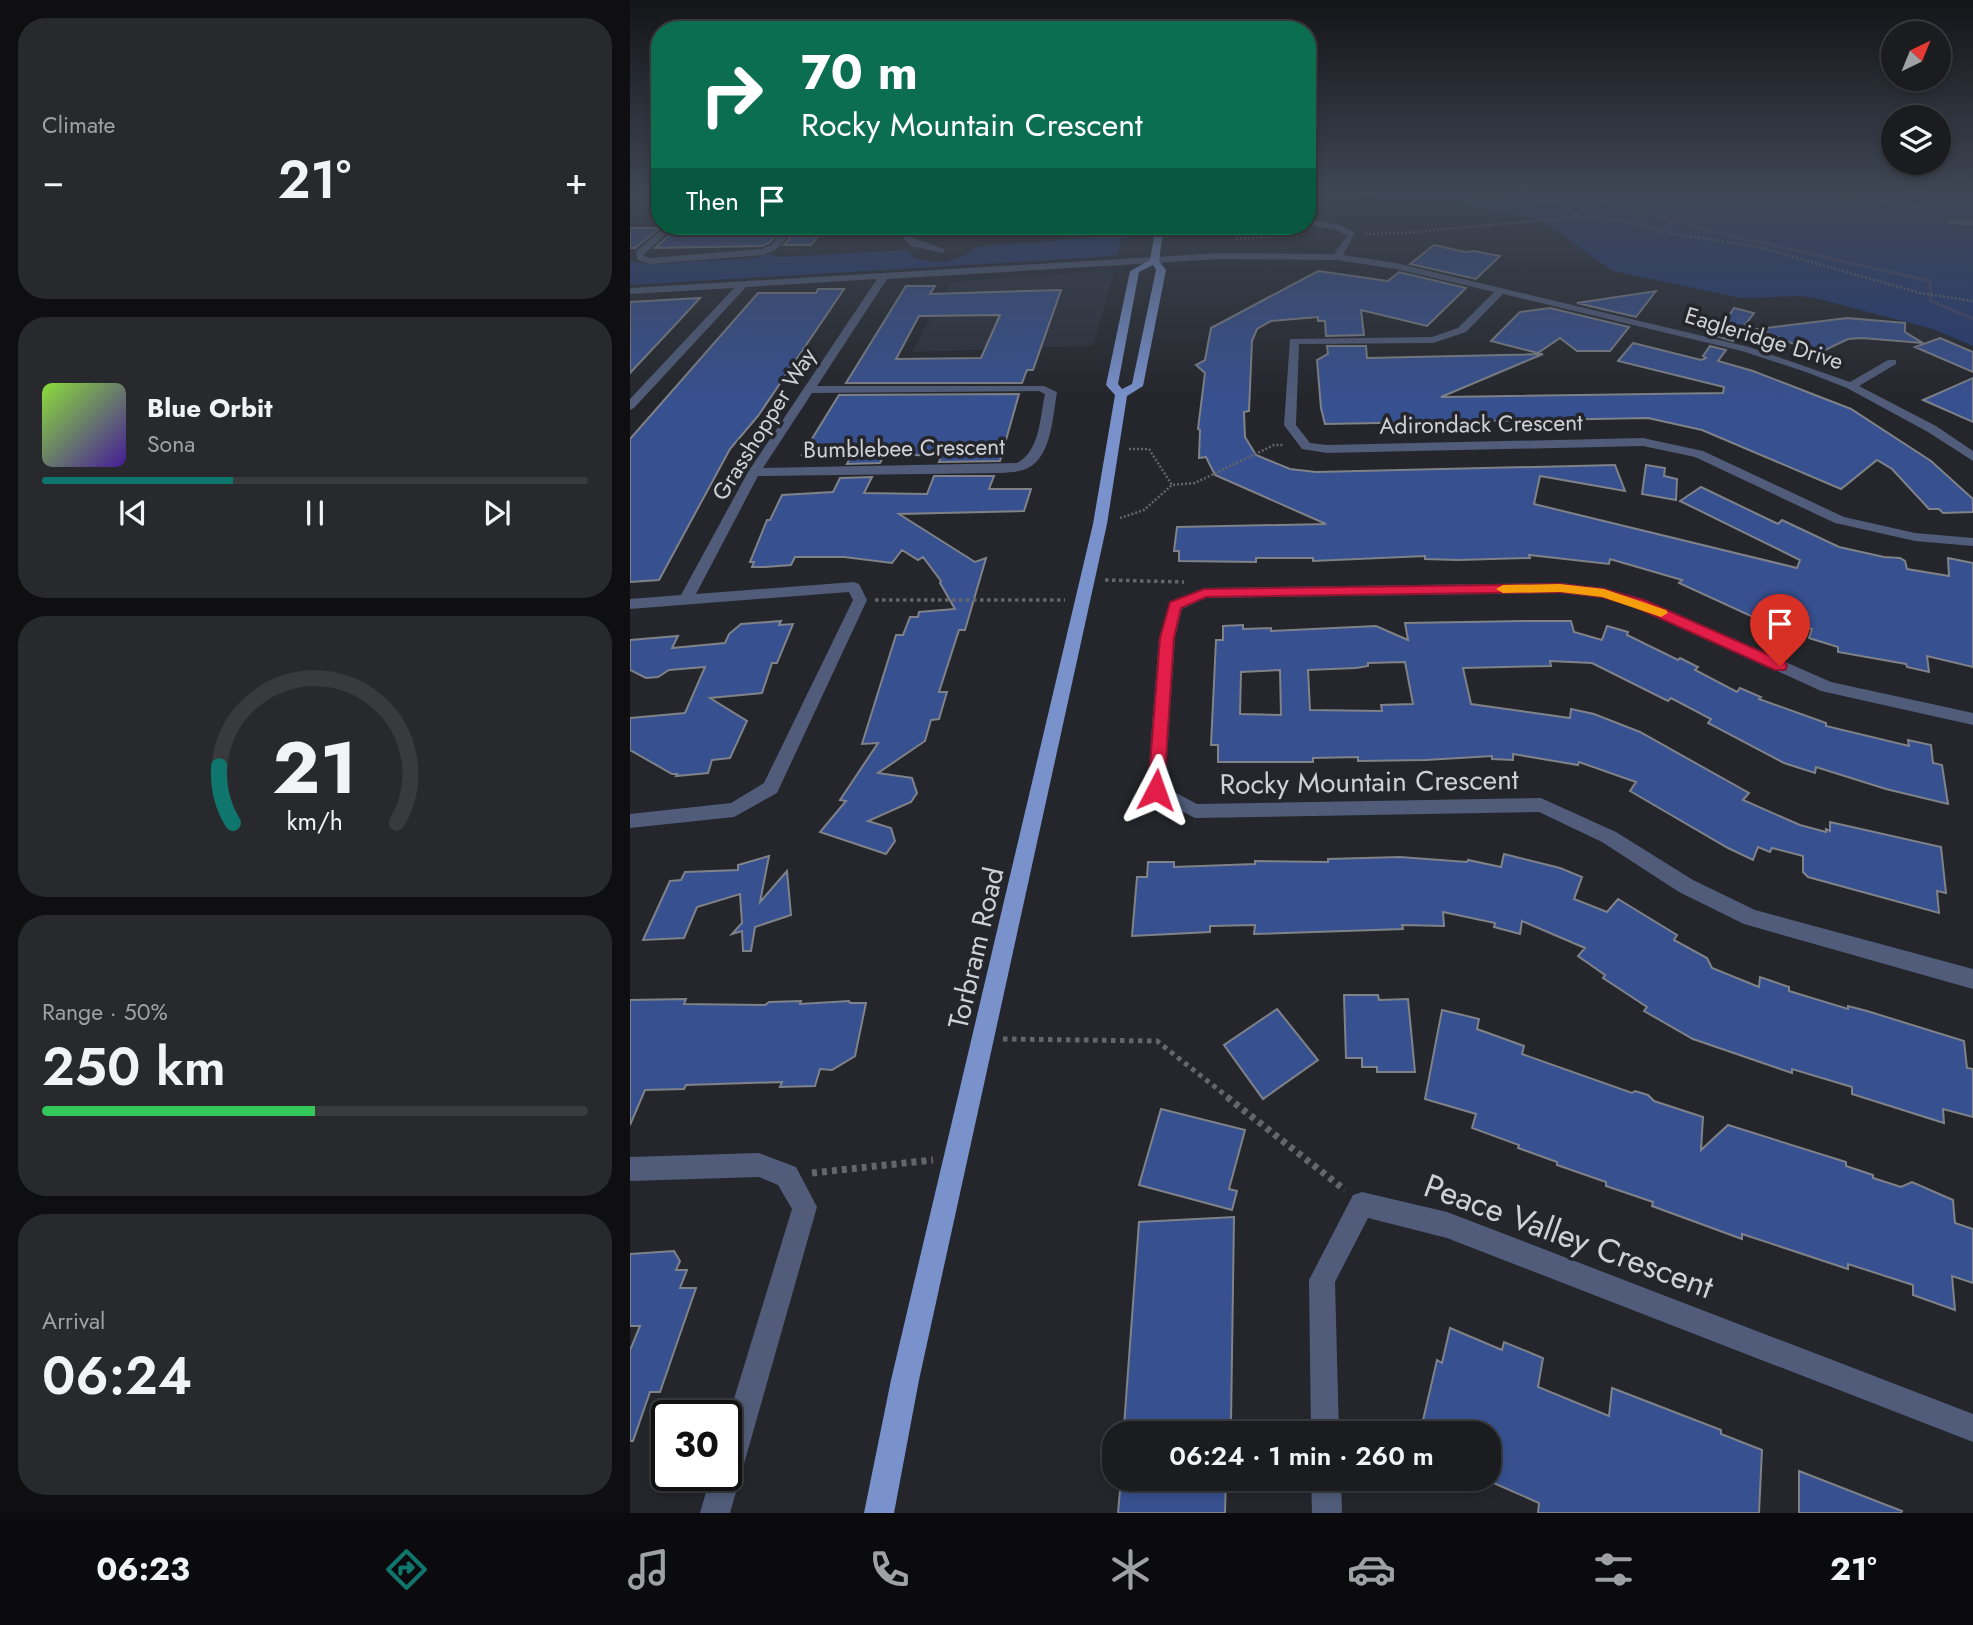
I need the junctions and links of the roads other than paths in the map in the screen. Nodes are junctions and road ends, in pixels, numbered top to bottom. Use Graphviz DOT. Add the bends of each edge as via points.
graph roads {
  1 [pos="1154,261"];
  2 [pos="1142,262"];
  3 [pos="1153,262"];
  4 [pos="1367,262"];
  5 [pos="885,275"];
  6 [pos="743,284"];
  7 [pos="630,291"];
  8 [pos="1500,292"];
  9 [pos="1892,362"];
  10 [pos="1851,386"];
  11 [pos="808,390"];
  12 [pos="1121,394"];
  13 [pos="630,406"];
  14 [pos="1973,457"];
  15 [pos="754,472"];
  16 [pos="1973,542"];
  17 [pos="686,599"];
  18 [pos="630,604"];
  19 [pos="1973,719"];
  20 [pos="630,821"];
  21 [pos="1973,979"];
  22 [pos="630,1169"];
  23 [pos="742,1421"];
  24 [pos="1325,1421"];
  25 [pos="1973,1428"];
  26 [pos="721,1491"];
  27 [pos="1326,1491"];
  28 [pos="715,1513"];
  29 [pos="879,1513"];
  30 [pos="1327,1513"];
  1 -- 12 [label="main road, Torbram Road" via="1161,270 1137,386"];
  2 -- 5 [label="street, Eagleridge Drive"];
  3 -- 12 [label="main road, Torbram Road" via="1135,271 1112,385"];
  4 -- 8 [label="street, Eagleridge Drive"];
  5 -- 6 [label="street, Eagleridge Drive"];
  5 -- 11 [label="street, Grasshopper Way"];
  6 -- 7 [label="street, Eagleridge Drive"];
  6 -- 13 [label="street"];
  8 -- 10 [label="street, Eagleridge Drive" via="1745,349"];
  8 -- 16 [label="street, Adirondack Crescent" via="1462,330 1433,340 1294,341 1290,425 1306,446 1327,449 1643,442 1699,454 1840,520 1916,537"];
  9 -- 10 [label="street"];
  10 -- 14 [label="street, Eagleridge Drive" via="1933,429"];
  11 -- 15 [label="street, Grasshopper Way"];
  11 -- 15 [label="street, Bumblebee Crescent" via="1040,388 1051,392 1042,438 1032,460 1024,465"];
  12 -- 29 [label="main road, Torbram Road" via="1100,524 905,1380"];
  15 -- 17 [label="street, Grasshopper Way"];
  17 -- 18 [label="street"];
  17 -- 20 [label="street" via="853,587 860,600 771,788 734,810"];
  19 -- 21 [label="street, Rocky Mountain Crescent" via="1827,687 1640,603 1604,593 1560,588 1204,593 1175,606 1169,627 1156,790 1195,811 1541,805 1609,837 1686,886 1751,918"];
  22 -- 23 [label="street" via="759,1165 787,1176 805,1207"];
  24 -- 25 [label="street, Peace Valley Crescent" via="1322,1280 1362,1203 1447,1225"];
  26 -- 28 [label="street"];
  27 -- 30 [label="street"];
}
